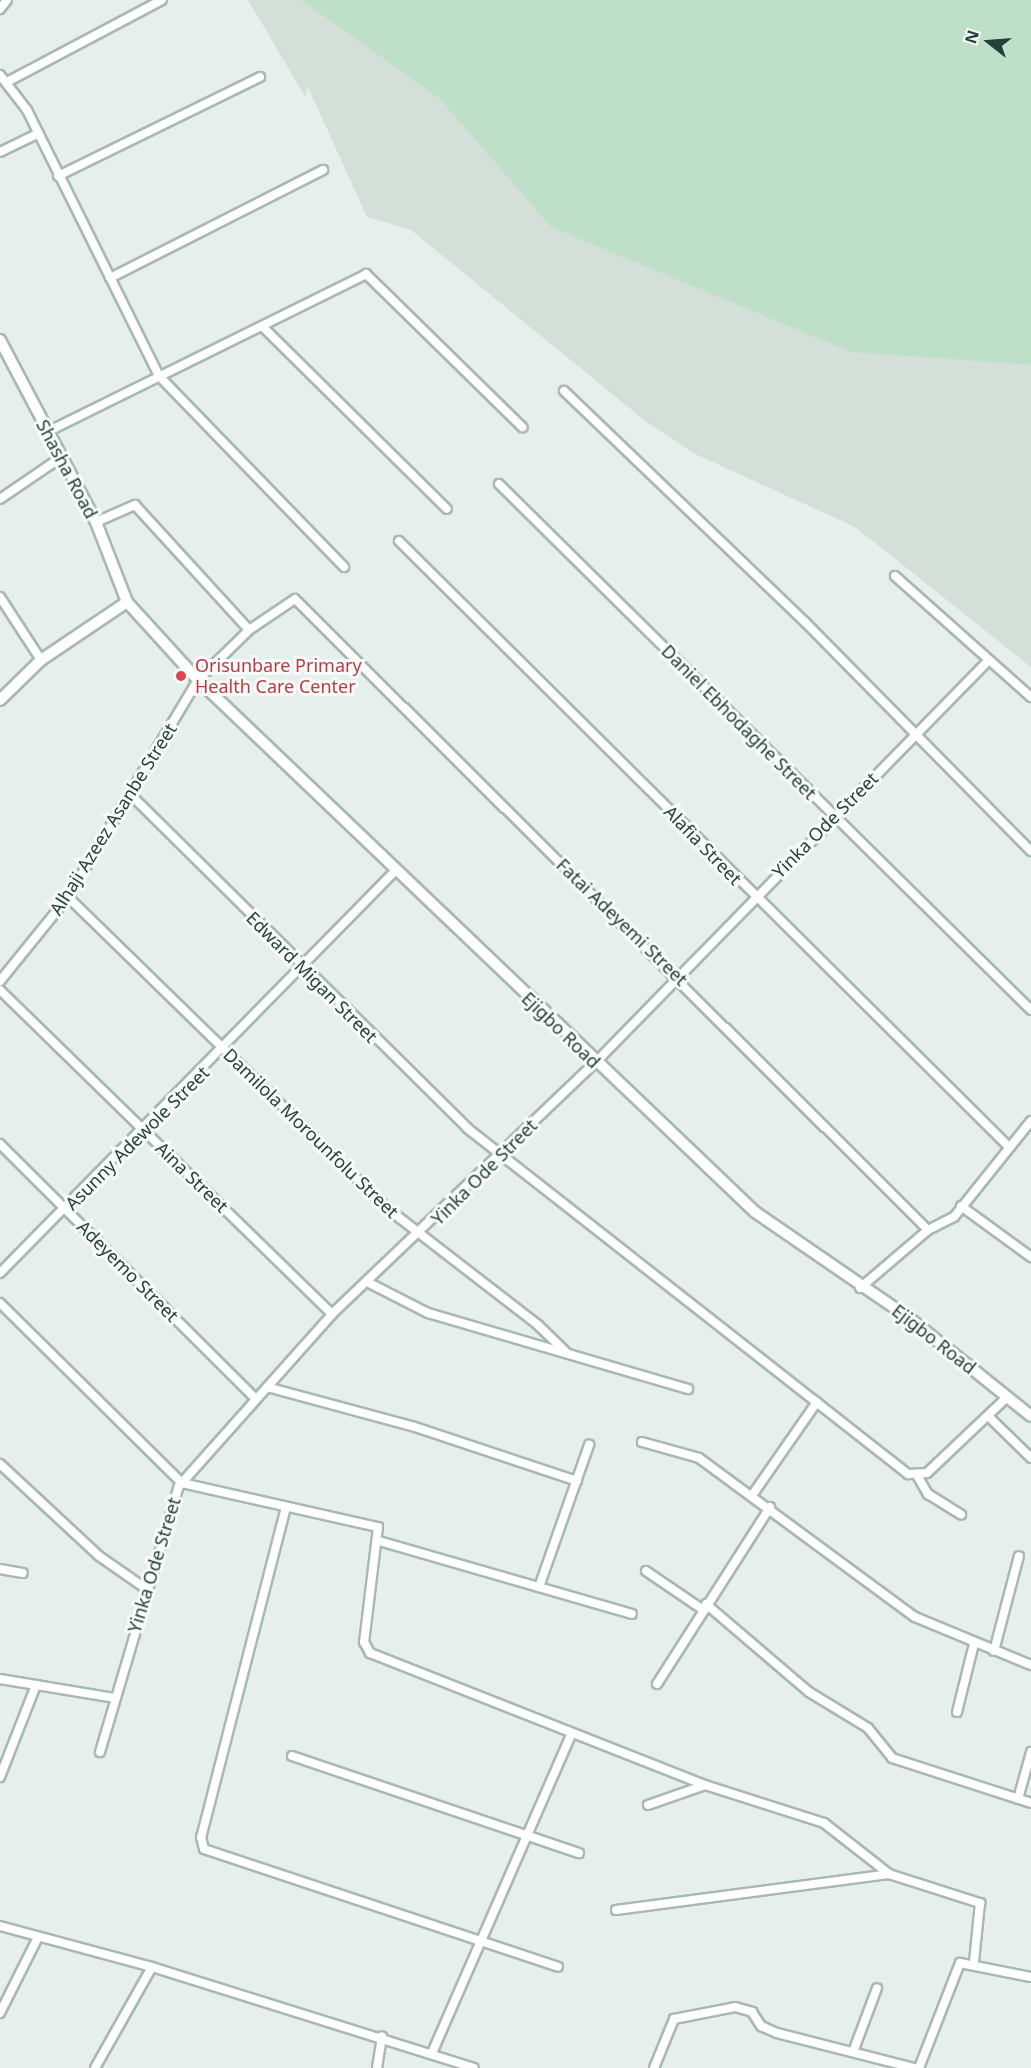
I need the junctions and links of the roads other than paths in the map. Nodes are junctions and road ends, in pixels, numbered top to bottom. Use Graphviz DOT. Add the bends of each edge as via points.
graph roads {
  1 [pos="7,0"];
  2 [pos="162,0"];
  3 [pos="0,9"];
  4 [pos="0,75"];
  5 [pos="260,77"];
  6 [pos="7,82"];
  7 [pos="38,134"];
  8 [pos="0,152"];
  9 [pos="323,170"];
  10 [pos="58,176"];
  11 [pos="110,278"];
  12 [pos="264,328"];
  13 [pos="0,340"];
  14 [pos="159,376"];
  15 [pos="564,391"];
  16 [pos="522,428"];
  17 [pos="47,432"];
  18 [pos="60,458"];
  19 [pos="499,484"];
  20 [pos="0,500"];
  21 [pos="447,509"];
  22 [pos="96,522"];
  23 [pos="399,541"];
  24 [pos="344,567"];
  25 [pos="895,576"];
  26 [pos="0,597"];
  27 [pos="127,602"];
  28 [pos="249,630"];
  29 [pos="41,660"];
  30 [pos="987,662"];
  31 [pos="198,680"];
  32 [pos="1031,697"];
  33 [pos="0,700"];
  34 [pos="914,735"];
  35 [pos="130,794"];
  36 [pos="834,818"];
  37 [pos="1031,851"];
  38 [pos="395,871"];
  39 [pos="68,897"];
  40 [pos="753,897"];
  41 [pos="302,968"];
  42 [pos="676,975"];
  43 [pos="0,981"];
  44 [pos="0,990"];
  45 [pos="1031,1010"];
  46 [pos="225,1050"];
  47 [pos="595,1063"];
  48 [pos="1031,1120"];
  49 [pos="145,1131"];
  50 [pos="0,1144"];
  51 [pos="1009,1147"];
  52 [pos="499,1155"];
  53 [pos="961,1206"];
  54 [pos="66,1210"];
  55 [pos="928,1230"];
  56 [pos="420,1235"];
  57 [pos="1031,1257"];
  58 [pos="0,1273"];
  59 [pos="369,1283"];
  60 [pos="860,1287"];
  61 [pos="0,1304"];
  62 [pos="332,1314"];
  63 [pos="567,1353"];
  64 [pos="267,1387"];
  65 [pos="688,1389"];
  66 [pos="1006,1396"];
  67 [pos="256,1399"];
  68 [pos="817,1402"];
  69 [pos="988,1416"];
  70 [pos="1031,1416"];
  71 [pos="642,1442"];
  72 [pos="589,1445"];
  73 [pos="1031,1458"];
  74 [pos="0,1464"];
  75 [pos="918,1477"];
  76 [pos="577,1481"];
  77 [pos="182,1483"];
  78 [pos="753,1494"];
  79 [pos="286,1507"];
  80 [pos="770,1507"];
  81 [pos="961,1515"];
  82 [pos="379,1540"];
  83 [pos="1019,1556"];
  84 [pos="0,1569"];
  85 [pos="646,1571"];
  86 [pos="23,1573"];
  87 [pos="539,1587"];
  88 [pos="146,1588"];
  89 [pos="704,1607"];
  90 [pos="632,1614"];
  91 [pos="974,1644"];
  92 [pos="994,1651"];
  93 [pos="1031,1665"];
  94 [pos="0,1679"];
  95 [pos="36,1684"];
  96 [pos="657,1684"];
  97 [pos="115,1698"];
  98 [pos="957,1712"];
  99 [pos="572,1733"];
  100 [pos="100,1752"];
  101 [pos="1031,1752"];
  102 [pos="292,1756"];
  103 [pos="0,1777"];
  104 [pos="705,1785"];
  105 [pos="1018,1799"];
  106 [pos="1031,1803"];
  107 [pos="648,1804"];
  108 [pos="525,1834"];
  109 [pos="579,1853"];
  110 [pos="889,1874"];
  111 [pos="616,1910"];
  112 [pos="0,1926"];
  113 [pos="38,1938"];
  114 [pos="477,1941"];
  115 [pos="974,1962"];
  116 [pos="152,1966"];
  117 [pos="558,1967"];
  118 [pos="1031,1977"];
  119 [pos="877,1988"];
  120 [pos="0,2013"];
  121 [pos="382,2036"];
  122 [pos="853,2052"];
  123 [pos="432,2054"];
  124 [pos="95,2068"];
  125 [pos="377,2068"];
  126 [pos="474,2068"];
  127 [pos="654,2068"];
  128 [pos="914,2068"];
  129 [pos="919,2068"];
  1 -- 3 [label="street"];
  2 -- 6 [label="street"];
  4 -- 6 [label="street"];
  5 -- 10 [label="street"];
  6 -- 7 [label="street"];
  7 -- 8 [label="street"];
  7 -- 10 [label="street"];
  9 -- 11 [label="street"];
  10 -- 11 [label="street"];
  11 -- 14 [label="street"];
  12 -- 14 [label="street"];
  12 -- 16 [label="street" via="366,274"];
  12 -- 21 [label="street"];
  13 -- 17 [label="street, Shasha Road"];
  14 -- 17 [label="street"];
  14 -- 24 [label="street"];
  15 -- 34 [label="street"];
  17 -- 18 [label="street, Shasha Road"];
  18 -- 20 [label="street"];
  18 -- 22 [label="street, Shasha Road"];
  19 -- 36 [label="street, Daniel Ebhodaghe Street"];
  22 -- 27 [label="street, Shasha Road"];
  22 -- 28 [label="street" via="135,505"];
  23 -- 40 [label="street, Alafia Street"];
  25 -- 30 [label="street"];
  26 -- 29 [label="street"];
  27 -- 29 [label="street"];
  27 -- 31 [label="street, Ejigbo Road"];
  28 -- 31 [label="street, Fatai Adeyemi Street"];
  28 -- 42 [label="street, Fatai Adeyemi Street" via="295,599"];
  29 -- 33 [label="street"];
  30 -- 32 [label="street"];
  30 -- 34 [label="street, Yinka Ode Street"];
  31 -- 35 [label="street, Alhaji Azeez Asanbe Street"];
  31 -- 38 [label="street, Ejigbo Road"];
  34 -- 36 [label="street, Yinka Ode Street"];
  34 -- 37 [label="street"];
  35 -- 39 [label="street, Alhaji Azeez Asanbe Street"];
  35 -- 41 [label="street, Edward Migan Street"];
  36 -- 40 [label="street, Yinka Ode Street"];
  36 -- 45 [label="street, Daniel Ebhodaghe Street"];
  38 -- 41 [label="street, Asunny Adewole Street"];
  38 -- 47 [label="street, Ejigbo Road"];
  39 -- 43 [label="street, Alhaji Azeez Asanbe Street"];
  39 -- 46 [label="street, Damilola Morounfolu Street"];
  40 -- 42 [label="street, Yinka Ode Street"];
  40 -- 51 [label="street, Alafia Street"];
  41 -- 46 [label="street, Asunny Adewole Street"];
  41 -- 52 [label="street, Edward Migan Street"];
  42 -- 47 [label="street, Yinka Ode Street"];
  42 -- 55 [label="street, Fatai Adeyemi Street"];
  44 -- 49 [label="street, Aina Street"];
  46 -- 49 [label="street, Asunny Adewole Street"];
  46 -- 56 [label="street, Damilola Morounfolu Street"];
  47 -- 52 [label="street, Yinka Ode Street"];
  47 -- 60 [label="street, Ejigbo Road" via="755,1212"];
  48 -- 51 [label="street"];
  49 -- 54 [label="street, Asunny Adewole Street"];
  49 -- 62 [label="street, Aina Street"];
  50 -- 54 [label="street, Adeyemo Street"];
  51 -- 53 [label="street"];
  52 -- 56 [label="street, Yinka Ode Street"];
  52 -- 68 [label="street, Edward Migan Street"];
  53 -- 55 [label="street" via="946,1223"];
  53 -- 57 [label="street"];
  54 -- 58 [label="street, Asunny Adewole Street"];
  54 -- 67 [label="street, Adeyemo Street"];
  55 -- 60 [label="street"];
  56 -- 59 [label="street, Yinka Ode Street"];
  56 -- 63 [label="street, Damilola Morounfolu Street" via="538,1325"];
  59 -- 62 [label="street, Yinka Ode Street"];
  59 -- 63 [label="street" via="428,1313"];
  60 -- 66 [label="street, Ejigbo Road" via="909,1318"];
  61 -- 77 [label="street"];
  62 -- 64 [label="street, Yinka Ode Street"];
  63 -- 65 [label="street"];
  64 -- 67 [label="street, Yinka Ode Street"];
  64 -- 76 [label="street" via="412,1426"];
  66 -- 69 [label="street"];
  66 -- 70 [label="street, Ejigbo Road"];
  67 -- 77 [label="street, Yinka Ode Street"];
  68 -- 75 [label="street, Edward Migan Street"];
  68 -- 78 [label="street"];
  69 -- 73 [label="street"];
  69 -- 75 [label="street"];
  71 -- 78 [label="street" via="696,1456"];
  72 -- 76 [label="street"];
  74 -- 88 [label="street" via="99,1556"];
  75 -- 81 [label="street, Edward Migan Street" via="928,1494"];
  76 -- 87 [label="street"];
  77 -- 79 [label="street"];
  77 -- 88 [label="street, Yinka Ode Street"];
  78 -- 80 [label="street"];
  79 -- 82 [label="street" via="374,1525"];
  79 -- 114 [label="street" via="201,1837 204,1849"];
  80 -- 89 [label="street"];
  80 -- 91 [label="street" via="883,1598"];
  82 -- 87 [label="street"];
  82 -- 99 [label="street" via="365,1649"];
  83 -- 92 [label="street"];
  84 -- 86 [label="street"];
  85 -- 89 [label="street"];
  87 -- 90 [label="street"];
  88 -- 97 [label="street, Yinka Ode Street"];
  89 -- 96 [label="street"];
  89 -- 105 [label="street" via="809,1692 868,1728 891,1758"];
  91 -- 92 [label="street"];
  91 -- 98 [label="street"];
  92 -- 93 [label="street"];
  94 -- 95 [label="street"];
  95 -- 97 [label="street"];
  95 -- 103 [label="street"];
  97 -- 100 [label="street, Yinka Ode Street"];
  99 -- 104 [label="street"];
  99 -- 108 [label="street"];
  101 -- 105 [label="street"];
  102 -- 108 [label="street"];
  104 -- 107 [label="street"];
  104 -- 110 [label="street" via="839,1830"];
  105 -- 106 [label="street"];
  108 -- 109 [label="street"];
  108 -- 114 [label="street"];
  110 -- 111 [label="street"];
  110 -- 115 [label="street" via="980,1903"];
  112 -- 113 [label="street"];
  113 -- 116 [label="street"];
  113 -- 120 [label="street"];
  114 -- 117 [label="street"];
  114 -- 123 [label="street"];
  115 -- 118 [label="street"];
  115 -- 129 [label="street" via="954,1968"];
  116 -- 121 [label="street"];
  116 -- 124 [label="street"];
  119 -- 122 [label="street"];
  121 -- 123 [label="street"];
  121 -- 125 [label="street"];
  122 -- 127 [label="street" via="777,2033 761,2026 752,2012 735,2007 674,2019"];
  122 -- 128 [label="street"];
  123 -- 126 [label="street"];
}
